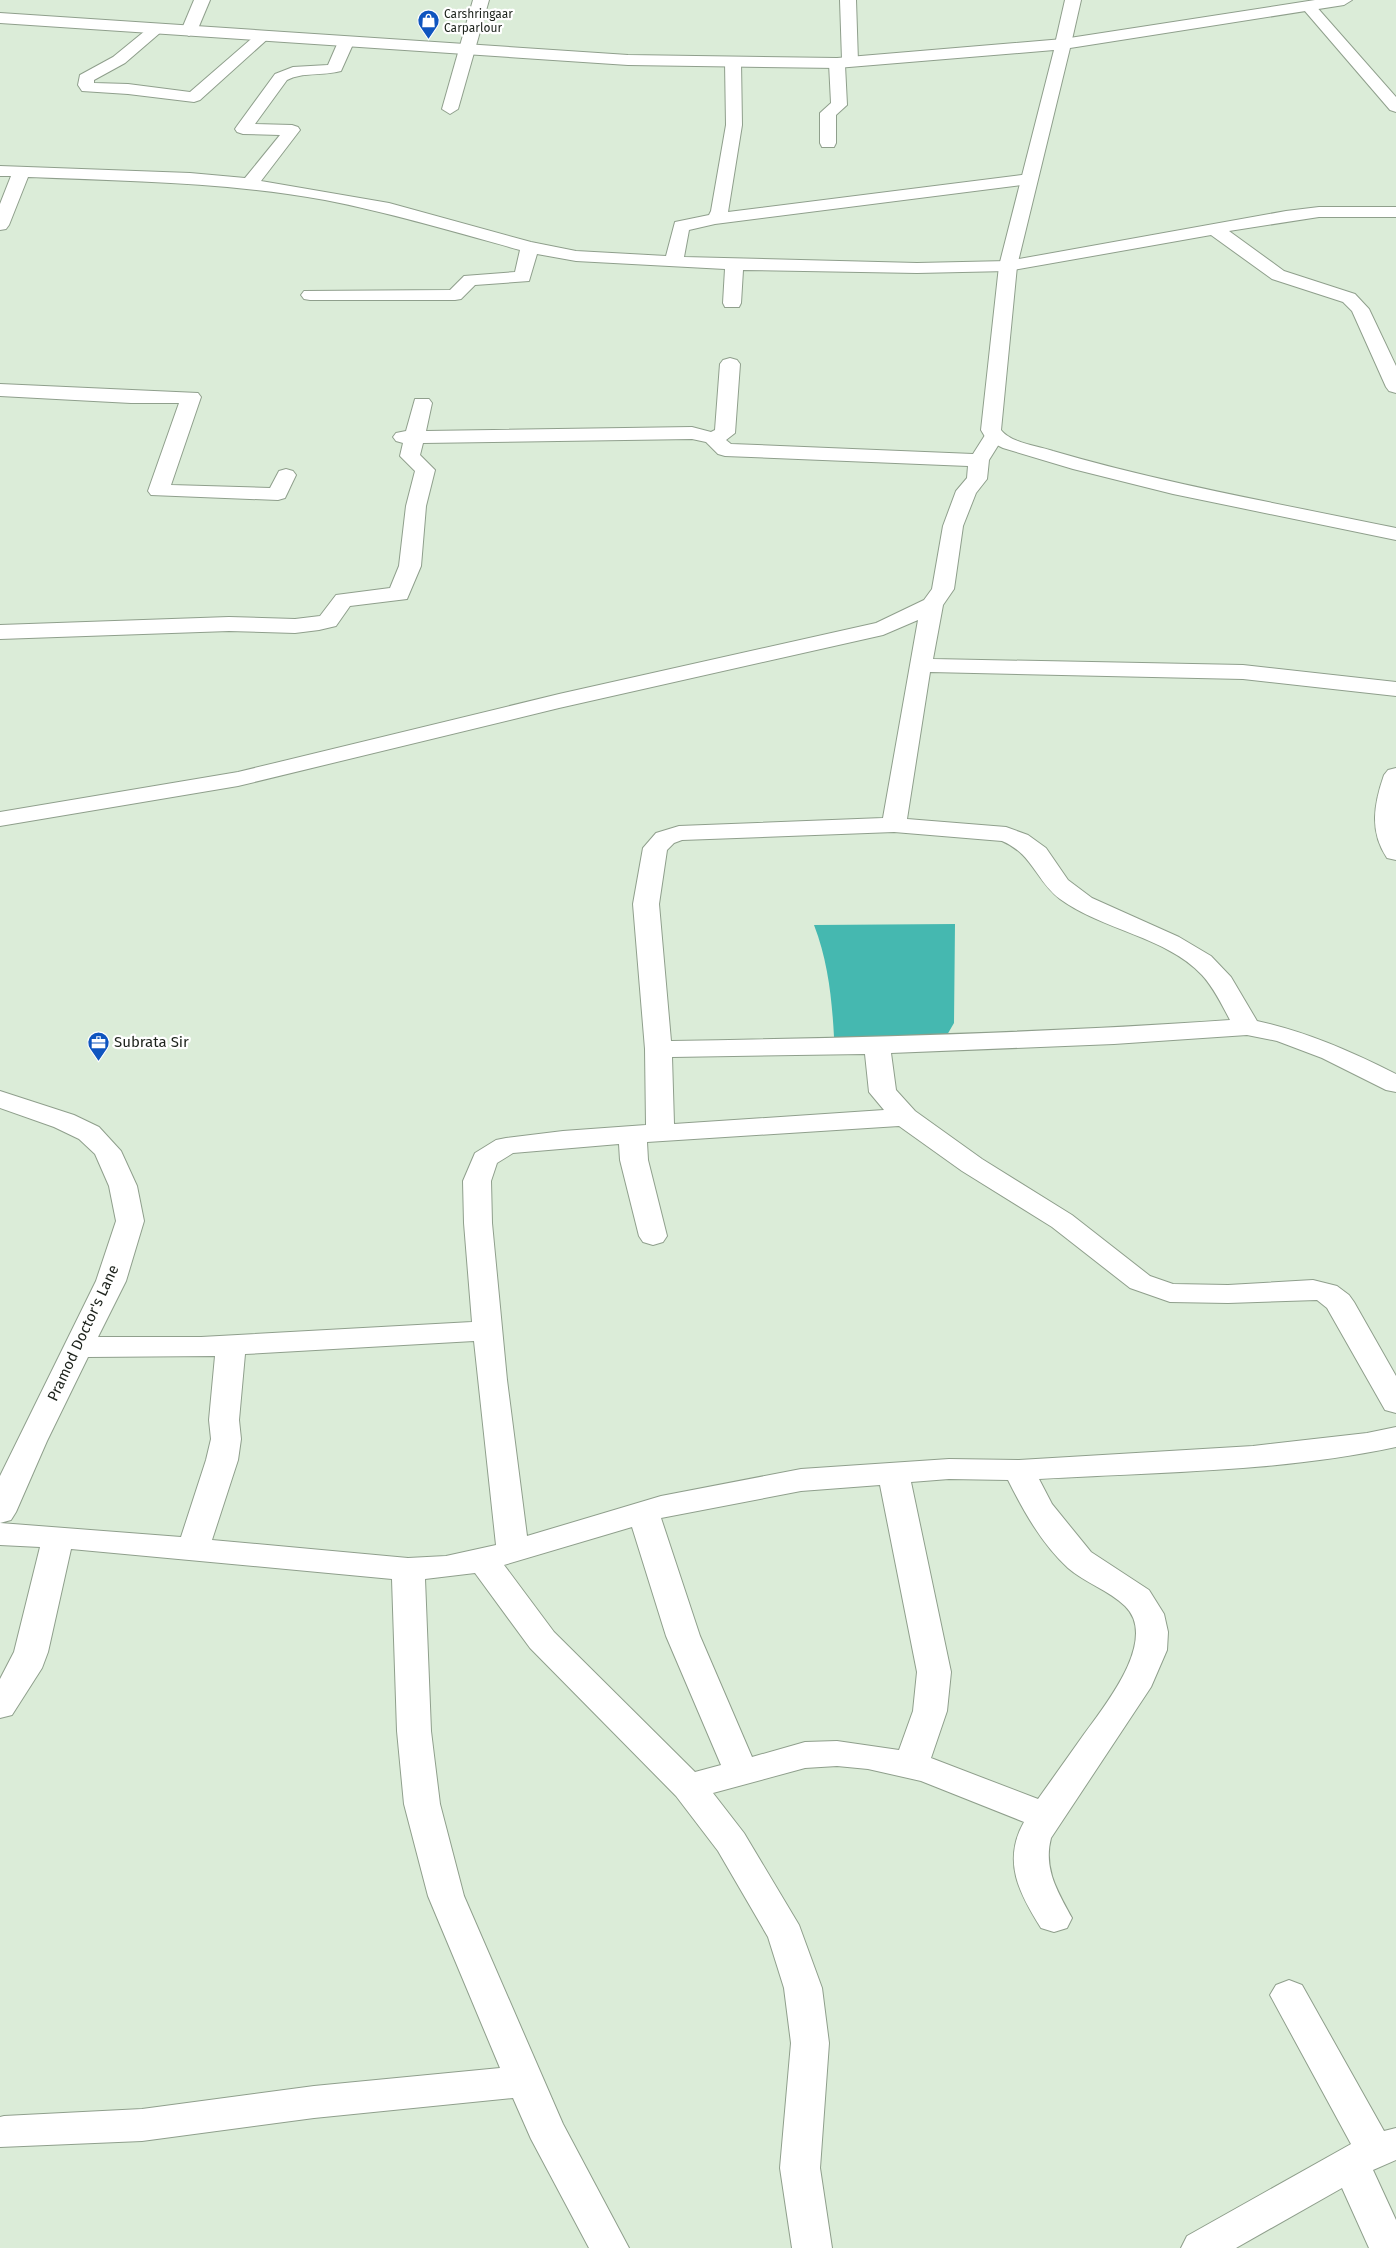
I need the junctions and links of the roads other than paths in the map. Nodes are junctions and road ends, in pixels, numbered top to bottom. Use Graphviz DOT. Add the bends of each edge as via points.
graph roads {
  1 [pos="202,0"];
  2 [pos="481,0"];
  3 [pos="848,0"];
  4 [pos="1073,0"];
  5 [pos="1344,0"];
  6 [pos="1309,7"];
  7 [pos="0,18"];
  8 [pos="156,29"];
  9 [pos="189,31"];
  10 [pos="263,36"];
  11 [pos="346,42"];
  12 [pos="1063,44"];
  13 [pos="468,50"];
  14 [pos="734,62"];
  15 [pos="844,63"];
  16 [pos="1396,107"];
  17 [pos="450,109"];
  18 [pos="828,144"];
  19 [pos="0,171"];
  20 [pos="21,173"];
  21 [pos="1029,179"];
  22 [pos="250,184"];
  23 [pos="1396,212"];
  24 [pos="715,218"];
  25 [pos="0,225"];
  26 [pos="1212,228"];
  27 [pos="529,247"];
  28 [pos="674,262"];
  29 [pos="734,264"];
  30 [pos="1008,266"];
  31 [pos="310,295"];
  32 [pos="732,303"];
  33 [pos="730,364"];
  34 [pos="1396,386"];
  35 [pos="0,390"];
  36 [pos="422,403"];
  37 [pos="994,436"];
  38 [pos="408,437"];
  39 [pos="713,438"];
  40 [pos="980,460"];
  41 [pos="286,475"];
  42 [pos="1396,534"];
  43 [pos="932,605"];
  44 [pos="0,632"];
  45 [pos="920,666"];
  46 [pos="1396,689"];
  47 [pos="1396,775"];
  48 [pos="0,819"];
  49 [pos="894,825"];
  50 [pos="1396,853"];
  51 [pos="1247,1027"];
  52 [pos="877,1046"];
  53 [pos="658,1049"];
  54 [pos="1396,1084"];
  55 [pos="0,1099"];
  56 [pos="905,1116"];
  57 [pos="660,1131"];
  58 [pos="632,1133"];
  59 [pos="653,1236"];
  60 [pos="488,1331"];
  61 [pos="231,1346"];
  62 [pos="78,1347"];
  63 [pos="1396,1403"];
  64 [pos="1396,1437"];
  65 [pos="1019,1470"];
  66 [pos="893,1472"];
  67 [pos="0,1512"];
  68 [pos="643,1512"];
  69 [pos="0,1534"];
  70 [pos="58,1537"];
  71 [pos="193,1550"];
  72 [pos="498,1555"];
  73 [pos="408,1569"];
  74 [pos="0,1706"];
  75 [pos="911,1766"];
  76 [pos="741,1772"];
  77 [pos="688,1787"];
  78 [pos="1045,1816"];
  79 [pos="1054,1918"];
  80 [pos="1289,1995"];
  81 [pos="525,2081"];
  82 [pos="4,2132"];
  83 [pos="1373,2152"];
  84 [pos="609,2248"];
  85 [pos="812,2248"];
  86 [pos="1200,2248"];
  87 [pos="1389,2248"];
  1 -- 9 [label="street"];
  2 -- 13 [label="street"];
  3 -- 15 [label="street"];
  4 -- 12 [label="street"];
  5 -- 6 [label="street"];
  6 -- 12 [label="street"];
  6 -- 16 [label="street"];
  7 -- 8 [label="street"];
  8 -- 9 [label="street"];
  8 -- 10 [label="street" via="119,60 86,78 88,88 194,97"];
  9 -- 10 [label="street"];
  10 -- 11 [label="street"];
  11 -- 13 [label="street"];
  11 -- 22 [label="street" via="335,68 281,77 244,129 292,130"];
  12 -- 15 [label="street"];
  12 -- 21 [label="street"];
  13 -- 14 [label="street" via="628,60"];
  13 -- 17 [label="street"];
  14 -- 15 [label="street"];
  14 -- 24 [label="street" via="734,125 720,211"];
  15 -- 18 [label="street" via="839,105 828,113"];
  19 -- 20 [label="street"];
  20 -- 22 [label="street" via="190,178"];
  20 -- 25 [label="street"];
  21 -- 24 [label="street"];
  21 -- 30 [label="street"];
  22 -- 27 [label="street" via="389,208"];
  23 -- 26 [label="street" via="1319,212"];
  24 -- 28 [label="street" via="681,226"];
  26 -- 30 [label="street"];
  26 -- 34 [label="street" via="1278,275 1348,298 1360,310"];
  27 -- 28 [label="street" via="576,256"];
  27 -- 31 [label="street" via="523,276 470,280 455,295"];
  28 -- 29 [label="street"];
  29 -- 30 [label="street" via="917,268"];
  29 -- 32 [label="street"];
  30 -- 37 [label="street" via="991,430"];
  33 -- 39 [label="street" via="725,433"];
  35 -- 41 [label="street" via="191,397 158,492 278,494"];
  36 -- 38 [label="street"];
  37 -- 40 [label="street"];
  37 -- 42 [label="street" via="1080,465 1172,488"];
  38 -- 39 [label="street" via="692,433"];
  38 -- 44 [label="street" via="410,456 425,470 416,506 410,566 399,594 351,598 340,603 328,621 304,625"];
  39 -- 40 [label="street" via="725,450"];
  40 -- 43 [label="street" via="977,479 966,492 953,526 942,589"];
  43 -- 45 [label="street"];
  43 -- 48 [label="street" via="883,628 559,701 238,779"];
  45 -- 46 [label="street" via="1242,672"];
  45 -- 49 [label="street"];
  47 -- 50 [label="street" via="1385,804 1386,833"];
  49 -- 51 [label="street" via="1006,834 1017,838 1037,851 1057,882 1078,900 1203,961 1220,979"];
  49 -- 53 [label="street" via="679,833 664,838 655,848 646,904"];
  51 -- 52 [label="street"];
  51 -- 54 [label="street" via="1284,1035 1331,1052"];
  52 -- 53 [label="street"];
  52 -- 56 [label="street" via="883,1092"];
  53 -- 57 [label="street"];
  55 -- 62 [label="street, Pramod Doctor's Lane" via="89,1133 107,1151 124,1186 130,1221 111,1281"];
  56 -- 57 [label="street"];
  56 -- 63 [label="street" via="972,1165 1062,1221 1140,1282 1170,1293 1313,1289 1327,1293 1339,1302"];
  57 -- 58 [label="street"];
  58 -- 59 [label="street" via="634,1160"];
  58 -- 60 [label="street" via="506,1146 485,1159 479,1171 477,1190"];
  60 -- 61 [label="street"];
  60 -- 72 [label="street"];
  61 -- 62 [label="street"];
  61 -- 71 [label="street" via="224,1420 226,1440"];
  62 -- 67 [label="street, Pramod Doctor's Lane"];
  64 -- 65 [label="street" via="1253,1456"];
  65 -- 66 [label="street"];
  65 -- 78 [label="street" via="1038,1508 1055,1532 1080,1560 1137,1598 1151,1620 1148,1656 1126,1701"];
  66 -- 68 [label="street" via="801,1480"];
  66 -- 75 [label="street" via="934,1672 930,1711"];
  68 -- 72 [label="street"];
  68 -- 76 [label="street" via="683,1636"];
  69 -- 70 [label="street"];
  70 -- 71 [label="street"];
  70 -- 74 [label="street" via="31,1652 25,1668"];
  71 -- 73 [label="street"];
  72 -- 73 [label="street" via="446,1567"];
  72 -- 77 [label="street" via="542,1640"];
  73 -- 81 [label="street" via="414,1731 422,1804 446,1896"];
  75 -- 76 [label="street" via="838,1753 803,1756"];
  75 -- 78 [label="street" via="953,1779"];
  76 -- 77 [label="street"];
  77 -- 85 [label="street" via="731,1842 786,1935 802,1988 810,2043 800,2168"];
  78 -- 79 [label="street" via="1032,1842 1031,1863 1037,1892"];
  80 -- 83 [label="street"];
  81 -- 82 [label="street" via="314,2102 142,2125"];
  81 -- 84 [label="street" via="545,2128"];
  83 -- 86 [label="street"];
  83 -- 87 [label="street"];
}
